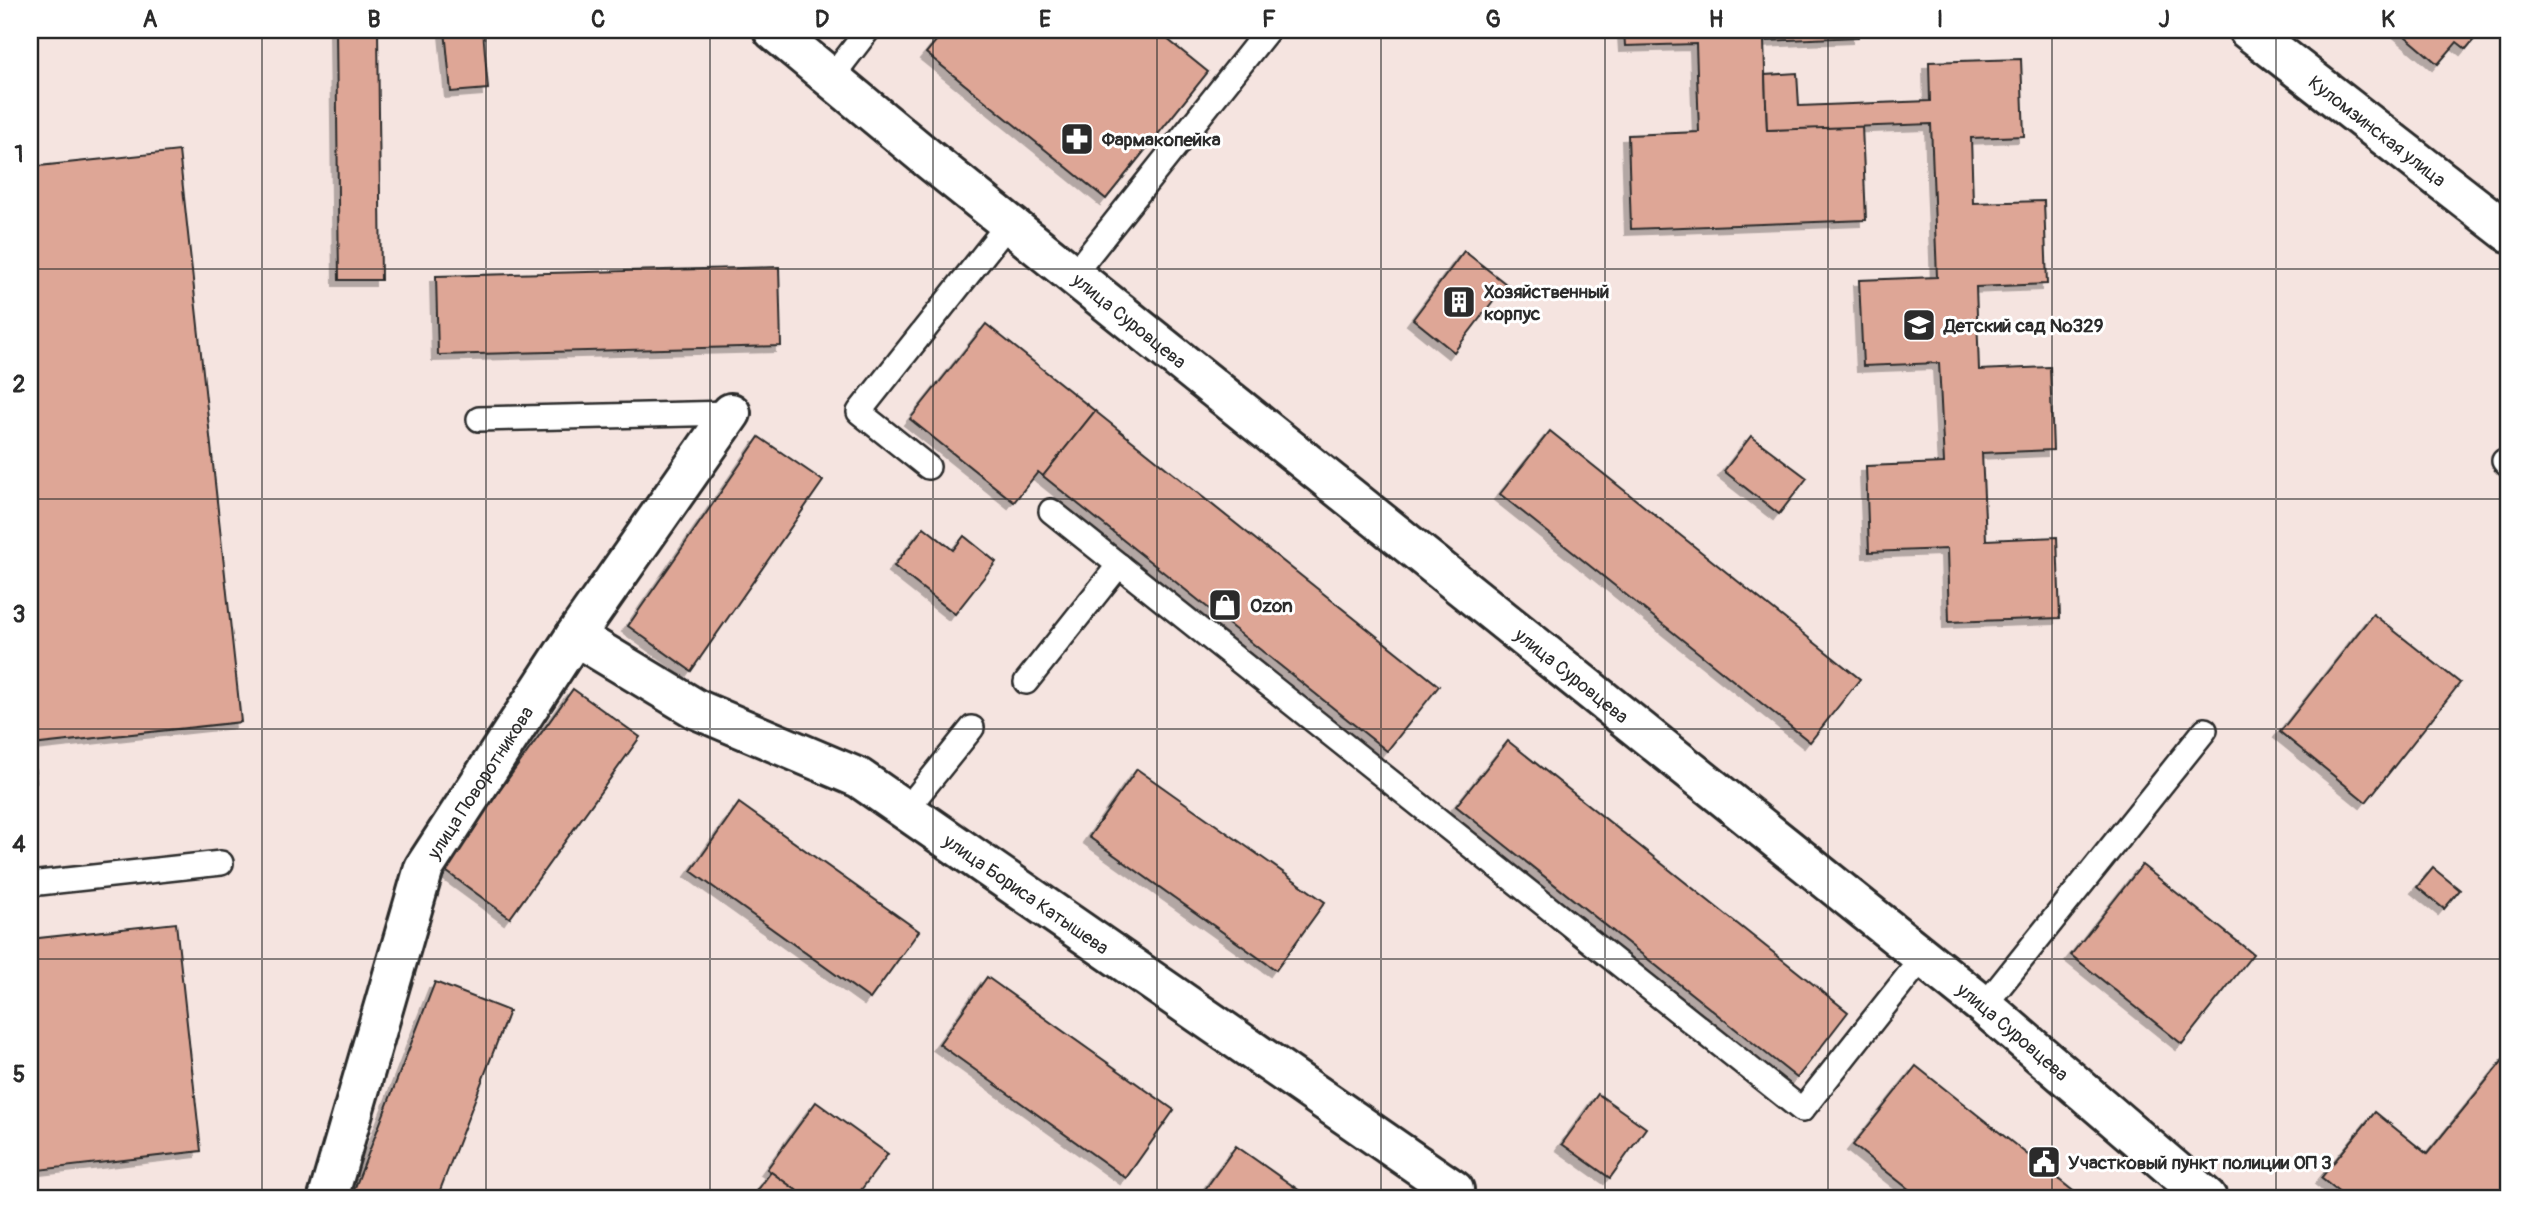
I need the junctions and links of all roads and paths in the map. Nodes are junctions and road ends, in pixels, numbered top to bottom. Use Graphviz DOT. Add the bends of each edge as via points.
graph roads {
  1 [pos="773,30"];
  2 [pos="868,30"];
  3 [pos="1268,30"];
  4 [pos="2248,30"];
  5 [pos="831,78"];
  6 [pos="1009,223"];
  7 [pos="2508,232"];
  8 [pos="1073,275"];
  9 [pos="731,413"];
  10 [pos="479,419"];
  11 [pos="928,467"];
  12 [pos="1051,511"];
  13 [pos="1119,565"];
  14 [pos="575,636"];
  15 [pos="1026,682"];
  16 [pos="972,728"];
  17 [pos="2204,730"];
  18 [pos="906,810"];
  19 [pos="221,863"];
  20 [pos="30,884"];
  21 [pos="1923,957"];
  22 [pos="1984,1006"];
  23 [pos="1454,1190"];
  24 [pos="328,1198"];
  25 [pos="2207,1198"];
  1 -- 5 [label="street, улица Суровцева"];
  2 -- 5 [label="lane"];
  3 -- 8 [label="lane"];
  4 -- 7 [label="street, Куломзинская улица"];
  5 -- 6 [label="street, улица Суровцева"];
  6 -- 8 [label="street, улица Суровцева"];
  6 -- 11 [label="lane" via="859,412"];
  8 -- 21 [label="street, улица Суровцева"];
  9 -- 10 [label="lane"];
  9 -- 14 [label="street, улица Поворотникова"];
  12 -- 13 [label="lane"];
  13 -- 15 [label="lane"];
  13 -- 21 [label="lane" via="1802,1110"];
  14 -- 18 [label="street, улица Бориса Катышева" via="696,709 859,778"];
  14 -- 24 [label="street, улица Поворотникова" via="424,868"];
  16 -- 18 [label="lane"];
  17 -- 22 [label="lane"];
  18 -- 23 [label="street, улица Бориса Катышева"];
  19 -- 20 [label="lane"];
  21 -- 22 [label="street, улица Суровцева"];
  22 -- 25 [label="street, улица Суровцева"];
}
